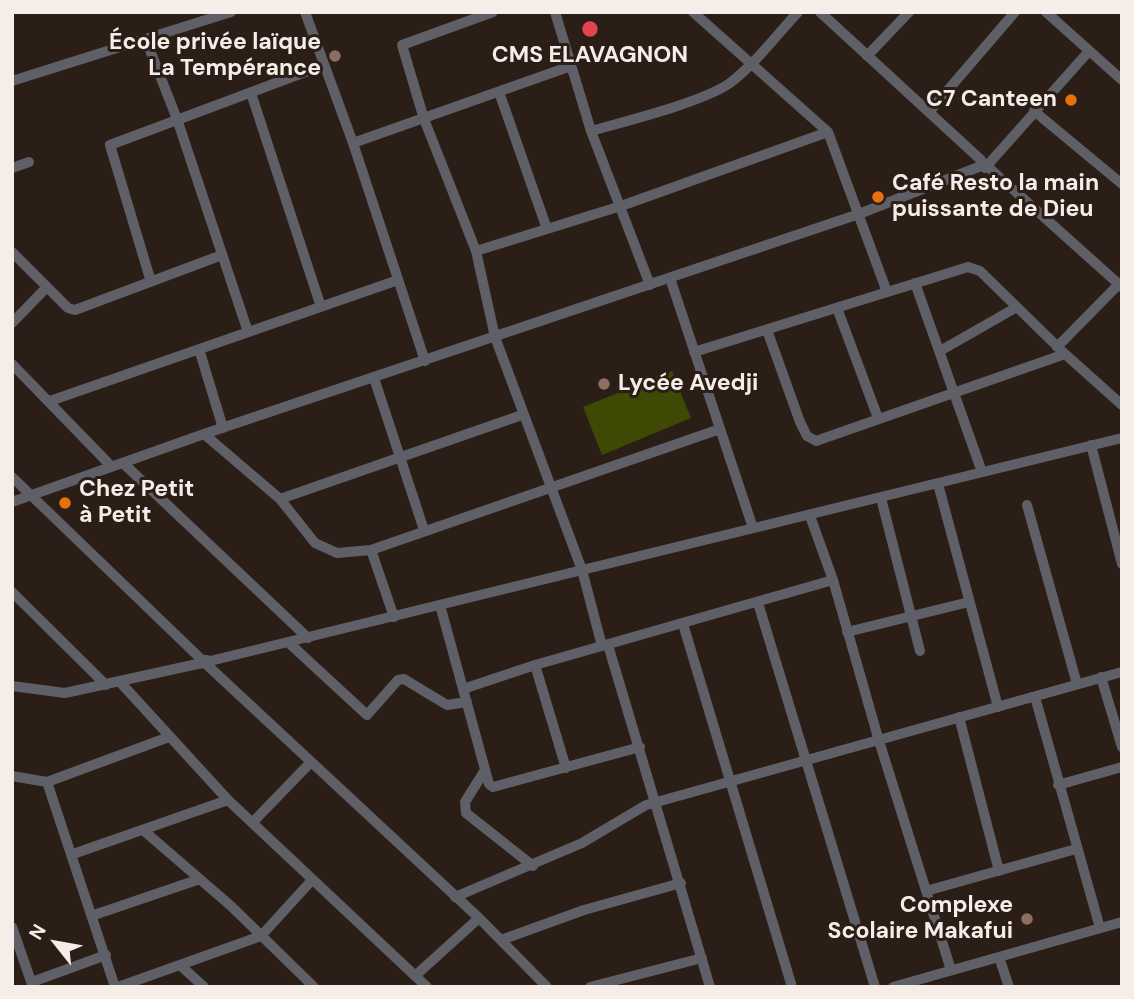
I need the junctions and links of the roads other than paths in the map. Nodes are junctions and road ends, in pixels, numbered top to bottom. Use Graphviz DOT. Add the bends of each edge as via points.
graph roads {
  1 [pos="231,12"];
  2 [pos="306,12"];
  3 [pos="493,12"];
  4 [pos="555,12"];
  5 [pos="693,12"];
  6 [pos="797,12"];
  7 [pos="820,12"];
  8 [pos="909,12"];
  9 [pos="1015,12"];
  10 [pos="1046,12"];
  11 [pos="216,14"];
  12 [pos="146,40"];
  13 [pos="1088,51"];
  14 [pos="867,56"];
  15 [pos="751,64"];
  16 [pos="324,65"];
  17 [pos="571,66"];
  18 [pos="12,80"];
  19 [pos="1122,80"];
  20 [pos="499,92"];
  21 [pos="251,93"];
  22 [pos="1034,111"];
  23 [pos="929,112"];
  24 [pos="424,118"];
  25 [pos="177,119"];
  26 [pos="591,131"];
  27 [pos="828,132"];
  28 [pos="353,143"];
  29 [pos="29,162"];
  30 [pos="985,163"];
  31 [pos="12,168"];
  32 [pos="1122,184"];
  33 [pos="621,206"];
  34 [pos="859,214"];
  35 [pos="547,229"];
  36 [pos="476,251"];
  37 [pos="12,253"];
  38 [pos="222,255"];
  39 [pos="670,278"];
  40 [pos="398,280"];
  41 [pos="151,282"];
  42 [pos="915,283"];
  43 [pos="650,285"];
  44 [pos="1120,286"];
  45 [pos="46,288"];
  46 [pos="887,292"];
  47 [pos="321,307"];
  48 [pos="837,307"];
  49 [pos="1017,307"];
  50 [pos="12,323"];
  51 [pos="767,330"];
  52 [pos="248,332"];
  53 [pos="495,337"];
  54 [pos="199,349"];
  55 [pos="940,351"];
  56 [pos="1061,351"];
  57 [pos="694,352"];
  58 [pos="425,361"];
  59 [pos="12,364"];
  60 [pos="374,378"];
  61 [pos="954,393"];
  62 [pos="50,401"];
  63 [pos="1122,405"];
  64 [pos="522,415"];
  65 [pos="878,418"];
  66 [pos="223,428"];
  67 [pos="720,429"];
  68 [pos="204,434"];
  69 [pos="1122,438"];
  70 [pos="1091,445"];
  71 [pos="400,456"];
  72 [pos="123,463"];
  73 [pos="112,467"];
  74 [pos="982,472"];
  75 [pos="12,477"];
  76 [pos="937,484"];
  77 [pos="550,486"];
  78 [pos="33,496"];
  79 [pos="881,498"];
  80 [pos="281,499"];
  81 [pos="12,502"];
  82 [pos="1027,505"];
  83 [pos="810,516"];
  84 [pos="753,528"];
  85 [pos="424,530"];
  86 [pos="371,550"];
  87 [pos="1122,564"];
  88 [pos="582,570"];
  89 [pos="833,580"];
  90 [pos="13,594"];
  91 [pos="969,602"];
  92 [pos="758,603"];
  93 [pos="440,605"];
  94 [pos="910,614"];
  95 [pos="394,617"];
  96 [pos="683,624"];
  97 [pos="847,632"];
  98 [pos="308,638"];
  99 [pos="288,642"];
  100 [pos="605,646"];
  101 [pos="919,651"];
  102 [pos="204,662"];
  103 [pos="535,664"];
  104 [pos="1122,672"];
  105 [pos="1101,677"];
  106 [pos="120,682"];
  107 [pos="1077,684"];
  108 [pos="12,685"];
  109 [pos="106,685"];
  110 [pos="463,689"];
  111 [pos="1035,697"];
  112 [pos="467,702"];
  113 [pos="998,707"];
  114 [pos="959,717"];
  115 [pos="169,737"];
  116 [pos="879,741"];
  117 [pos="639,747"];
  118 [pos="1122,747"];
  119 [pos="807,762"];
  120 [pos="310,763"];
  121 [pos="1122,767"];
  122 [pos="566,768"];
  123 [pos="485,770"];
  124 [pos="12,776"];
  125 [pos="47,782"];
  126 [pos="731,782"];
  127 [pos="1058,785"];
  128 [pos="228,800"];
  129 [pos="657,801"];
  130 [pos="252,823"];
  131 [pos="143,830"];
  132 [pos="1076,849"];
  133 [pos="73,854"];
  134 [pos="533,866"];
  135 [pos="999,871"];
  136 [pos="200,879"];
  137 [pos="312,880"];
  138 [pos="681,883"];
  139 [pos="926,891"];
  140 [pos="455,897"];
  141 [pos="94,915"];
  142 [pos="479,918"];
  143 [pos="1122,922"];
  144 [pos="12,927"];
  145 [pos="1100,928"];
  146 [pos="261,936"];
  147 [pos="501,940"];
  148 [pos="106,955"];
  149 [pos="999,957"];
  150 [pos="702,958"];
  151 [pos="180,965"];
  152 [pos="951,970"];
  153 [pos="415,976"];
  154 [pos="32,985"];
  155 [pos="204,987"];
  156 [pos="314,987"];
  157 [pos="427,987"];
  158 [pos="547,987"];
  159 [pos="590,987"];
  160 [pos="710,987"];
  161 [pos="792,987"];
  162 [pos="875,987"];
  163 [pos="892,987"];
  164 [pos="1009,987"];
  1 -- 11 [label="street"];
  2 -- 16 [label="street"];
  3 -- 24 [label="street" via="402,44"];
  4 -- 17 [label="street"];
  5 -- 15 [label="street"];
  6 -- 15 [label="street"];
  7 -- 14 [label="street"];
  8 -- 14 [label="street"];
  9 -- 23 [label="street"];
  10 -- 13 [label="street"];
  11 -- 12 [label="street"];
  12 -- 18 [label="street"];
  12 -- 25 [label="street"];
  13 -- 19 [label="street"];
  13 -- 22 [label="street"];
  14 -- 23 [label="street"];
  15 -- 26 [label="street" via="709,93"];
  15 -- 27 [label="street"];
  16 -- 21 [label="street"];
  16 -- 28 [label="street"];
  17 -- 20 [label="street"];
  17 -- 26 [label="street"];
  20 -- 24 [label="street"];
  20 -- 35 [label="street"];
  21 -- 25 [label="street"];
  21 -- 47 [label="street"];
  22 -- 30 [label="street"];
  22 -- 32 [label="street"];
  23 -- 30 [label="street"];
  24 -- 28 [label="street"];
  24 -- 36 [label="street"];
  25 -- 38 [label="street"];
  25 -- 41 [label="street" via="109,146"];
  26 -- 33 [label="street"];
  27 -- 33 [label="street"];
  27 -- 34 [label="street"];
  28 -- 40 [label="street"];
  29 -- 31 [label="street"];
  30 -- 34 [label="street"];
  30 -- 44 [label="street"];
  33 -- 35 [label="street"];
  33 -- 43 [label="street"];
  34 -- 39 [label="street"];
  34 -- 46 [label="street"];
  35 -- 36 [label="street"];
  36 -- 53 [label="street"];
  37 -- 45 [label="street"];
  38 -- 41 [label="street"];
  38 -- 52 [label="street"];
  39 -- 43 [label="street"];
  39 -- 57 [label="street"];
  40 -- 47 [label="street"];
  40 -- 58 [label="street"];
  41 -- 45 [label="street" via="75,310"];
  42 -- 46 [label="street"];
  42 -- 49 [label="street" via="973,268"];
  42 -- 55 [label="street"];
  43 -- 53 [label="street"];
  44 -- 56 [label="street"];
  45 -- 50 [label="street"];
  46 -- 48 [label="street"];
  47 -- 52 [label="street"];
  48 -- 51 [label="street"];
  48 -- 65 [label="street"];
  49 -- 55 [label="street"];
  49 -- 56 [label="street"];
  51 -- 57 [label="street"];
  51 -- 65 [label="street" via="807,436 821,440"];
  52 -- 54 [label="street"];
  53 -- 58 [label="street"];
  53 -- 64 [label="street"];
  54 -- 62 [label="street"];
  54 -- 66 [label="street"];
  55 -- 61 [label="street"];
  56 -- 61 [label="street"];
  56 -- 63 [label="street"];
  57 -- 67 [label="street"];
  58 -- 60 [label="street"];
  59 -- 62 [label="street"];
  60 -- 66 [label="street"];
  60 -- 71 [label="street"];
  61 -- 65 [label="street"];
  61 -- 74 [label="street"];
  62 -- 73 [label="street"];
  64 -- 71 [label="street"];
  64 -- 77 [label="street"];
  66 -- 68 [label="street"];
  67 -- 77 [label="street"];
  67 -- 84 [label="street"];
  68 -- 72 [label="street"];
  68 -- 80 [label="street"];
  69 -- 70 [label="street"];
  70 -- 74 [label="street"];
  70 -- 87 [label="street"];
  71 -- 80 [label="street"];
  71 -- 85 [label="street"];
  72 -- 73 [label="street"];
  72 -- 98 [label="street"];
  73 -- 78 [label="street"];
  74 -- 76 [label="street"];
  75 -- 78 [label="street"];
  76 -- 79 [label="street"];
  76 -- 91 [label="street"];
  77 -- 85 [label="street"];
  77 -- 88 [label="street"];
  78 -- 81 [label="street"];
  78 -- 102 [label="street"];
  79 -- 83 [label="street"];
  79 -- 94 [label="street"];
  80 -- 86 [label="street" via="325,550 347,554"];
  82 -- 107 [label="street"];
  83 -- 84 [label="street"];
  83 -- 89 [label="street"];
  84 -- 88 [label="street"];
  85 -- 86 [label="street"];
  86 -- 95 [label="street"];
  88 -- 93 [label="street"];
  88 -- 100 [label="street"];
  89 -- 92 [label="street"];
  89 -- 97 [label="street"];
  90 -- 109 [label="street"];
  91 -- 94 [label="street"];
  91 -- 113 [label="street"];
  92 -- 96 [label="street"];
  92 -- 119 [label="street"];
  93 -- 95 [label="street"];
  93 -- 110 [label="street"];
  94 -- 97 [label="street"];
  94 -- 101 [label="street"];
  95 -- 98 [label="street"];
  96 -- 100 [label="street"];
  96 -- 126 [label="street"];
  97 -- 116 [label="street"];
  98 -- 99 [label="street"];
  99 -- 102 [label="street"];
  99 -- 112 [label="street" via="367,715 404,679 447,705"];
  100 -- 103 [label="street"];
  100 -- 117 [label="street"];
  102 -- 106 [label="street"];
  102 -- 120 [label="street"];
  103 -- 110 [label="street"];
  103 -- 122 [label="street"];
  104 -- 105 [label="street"];
  105 -- 107 [label="street"];
  105 -- 118 [label="street"];
  106 -- 109 [label="street"];
  106 -- 115 [label="street"];
  107 -- 111 [label="street"];
  108 -- 109 [label="street" via="65,693"];
  110 -- 112 [label="street"];
  111 -- 113 [label="street"];
  111 -- 127 [label="street"];
  112 -- 123 [label="street"];
  113 -- 114 [label="street"];
  114 -- 116 [label="street"];
  114 -- 135 [label="street"];
  115 -- 125 [label="street"];
  115 -- 128 [label="street"];
  116 -- 119 [label="street"];
  116 -- 139 [label="street"];
  117 -- 122 [label="street"];
  117 -- 129 [label="street"];
  119 -- 126 [label="street"];
  119 -- 162 [label="street"];
  120 -- 130 [label="street"];
  120 -- 140 [label="street"];
  121 -- 127 [label="street"];
  122 -- 123 [label="street" via="496,788 489,784"];
  123 -- 134 [label="street" via="465,802 466,813"];
  124 -- 125 [label="street"];
  125 -- 133 [label="street"];
  126 -- 129 [label="street"];
  126 -- 161 [label="street"];
  127 -- 132 [label="street"];
  128 -- 130 [label="street"];
  128 -- 131 [label="street"];
  129 -- 134 [label="street"];
  129 -- 138 [label="street"];
  130 -- 137 [label="street"];
  131 -- 133 [label="street"];
  131 -- 136 [label="street"];
  132 -- 135 [label="street"];
  132 -- 145 [label="street"];
  133 -- 141 [label="street"];
  134 -- 140 [label="street"];
  135 -- 139 [label="street"];
  136 -- 141 [label="street"];
  136 -- 146 [label="street"];
  137 -- 146 [label="street"];
  137 -- 153 [label="street"];
  138 -- 147 [label="street" via="584,910"];
  138 -- 150 [label="street"];
  139 -- 152 [label="street"];
  140 -- 142 [label="street"];
  141 -- 148 [label="street"];
  142 -- 147 [label="street"];
  142 -- 153 [label="street"];
  143 -- 145 [label="street"];
  144 -- 154 [label="street"];
  145 -- 149 [label="street"];
  146 -- 151 [label="street"];
  146 -- 156 [label="street"];
  147 -- 158 [label="street"];
  148 -- 151 [label="street" via="118,986"];
  148 -- 154 [label="street"];
  149 -- 152 [label="street"];
  149 -- 164 [label="street"];
  150 -- 159 [label="street"];
  150 -- 160 [label="street"];
  151 -- 155 [label="street"];
  152 -- 163 [label="street"];
  153 -- 157 [label="street"];
}
